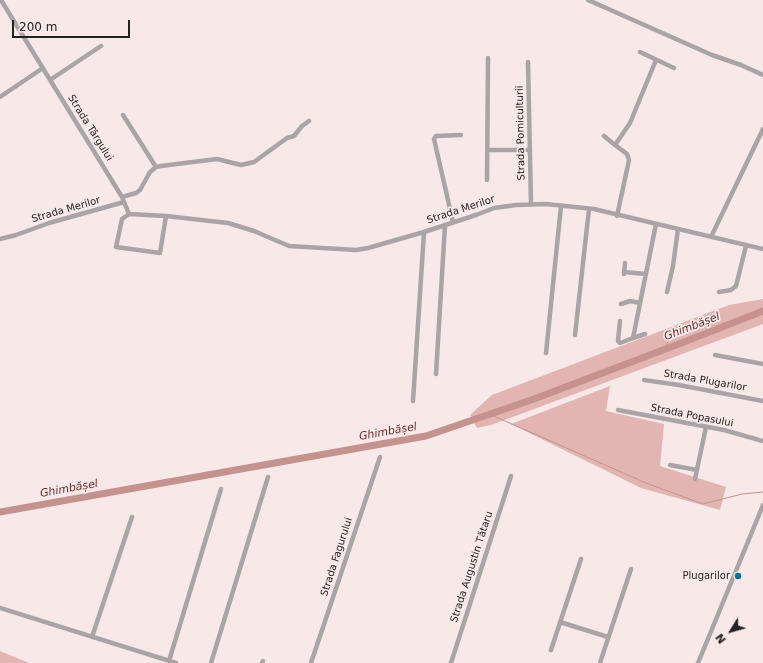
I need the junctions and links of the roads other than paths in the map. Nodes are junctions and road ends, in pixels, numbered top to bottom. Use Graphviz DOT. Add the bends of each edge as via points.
graph roads {
  1 [pos="1,0"];
  2 [pos="588,0"];
  3 [pos="101,46"];
  4 [pos="640,52"];
  5 [pos="488,58"];
  6 [pos="656,60"];
  7 [pos="528,62"];
  8 [pos="43,68"];
  9 [pos="674,68"];
  10 [pos="763,75"];
  11 [pos="50,80"];
  12 [pos="0,96"];
  13 [pos="123,115"];
  14 [pos="309,121"];
  15 [pos="763,129"];
  16 [pos="461,135"];
  17 [pos="604,136"];
  18 [pos="615,145"];
  19 [pos="488,150"];
  20 [pos="530,150"];
  21 [pos="156,167"];
  22 [pos="487,180"];
  23 [pos="122,197"];
  24 [pos="124,202"];
  25 [pos="531,204"];
  26 [pos="561,206"];
  27 [pos="589,209"];
  28 [pos="129,214"];
  29 [pos="166,216"];
  30 [pos="617,216"];
  31 [pos="453,222"];
  32 [pos="656,224"];
  33 [pos="445,225"];
  34 [pos="678,229"];
  35 [pos="424,232"];
  36 [pos="711,237"];
  37 [pos="0,239"];
  38 [pos="746,246"];
  39 [pos="763,249"];
  40 [pos="625,262"];
  41 [pos="646,274"];
  42 [pos="667,292"];
  43 [pos="719,292"];
  44 [pos="640,303"];
  45 [pos="621,304"];
  46 [pos="620,321"];
  47 [pos="645,334"];
  48 [pos="575,335"];
  49 [pos="633,338"];
  50 [pos="546,353"];
  51 [pos="714,355"];
  52 [pos="763,364"];
  53 [pos="436,374"];
  54 [pos="644,380"];
  55 [pos="413,401"];
  56 [pos="763,401"];
  57 [pos="618,410"];
  58 [pos="706,427"];
  59 [pos="763,441"];
  60 [pos="380,457"];
  61 [pos="670,465"];
  62 [pos="697,470"];
  63 [pos="511,476"];
  64 [pos="268,477"];
  65 [pos="695,479"];
  66 [pos="222,489"];
  67 [pos="763,505"];
  68 [pos="132,517"];
  69 [pos="581,559"];
  70 [pos="631,569"];
  71 [pos="0,608"];
  72 [pos="560,622"];
  73 [pos="92,637"];
  74 [pos="608,637"];
  75 [pos="550,650"];
  76 [pos="169,661"];
  77 [pos="176,663"];
  78 [pos="211,663"];
  79 [pos="311,663"];
  80 [pos="451,663"];
  81 [pos="600,663"];
  82 [pos="698,663"];
  1 -- 8 [label="street, Strada Târgului"];
  2 -- 10 [label="street"];
  3 -- 11 [label="street"];
  4 -- 6 [label="street"];
  5 -- 19 [label="street"];
  6 -- 9 [label="street"];
  6 -- 18 [label="street" via="630,123"];
  7 -- 20 [label="street, Strada Pomiculturii"];
  8 -- 11 [label="street, Strada Târgului"];
  8 -- 12 [label="street"];
  11 -- 23 [label="street, Strada Târgului"];
  13 -- 21 [label="street"];
  14 -- 21 [label="street" via="294,136 250,164 217,159"];
  15 -- 36 [label="street"];
  16 -- 31 [label="street" via="436,136 434,139"];
  17 -- 18 [label="street"];
  18 -- 30 [label="street" via="627,154 629,160"];
  19 -- 20 [label="street"];
  19 -- 22 [label="street"];
  20 -- 25 [label="street, Strada Pomiculturii"];
  21 -- 23 [label="street" via="150,172 140,190"];
  23 -- 24 [label="street, Strada Târgului"];
  24 -- 28 [label="street"];
  24 -- 37 [label="street, Strada Merilor"];
  25 -- 26 [label="street, Strada Merilor"];
  25 -- 31 [label="street, Strada Merilor" via="494,208"];
  26 -- 27 [label="street, Strada Merilor"];
  26 -- 50 [label="street"];
  27 -- 30 [label="street, Strada Merilor"];
  27 -- 48 [label="street"];
  28 -- 29 [label="street, Strada Merilor"];
  28 -- 29 [label="street" via="122,219 116,247 160,253"];
  29 -- 35 [label="street, Strada Merilor" via="228,223 293,247 360,250"];
  30 -- 32 [label="street, Strada Merilor"];
  31 -- 33 [label="street, Strada Merilor"];
  32 -- 34 [label="street, Strada Merilor"];
  32 -- 41 [label="street"];
  33 -- 35 [label="street, Strada Merilor"];
  33 -- 53 [label="street"];
  34 -- 36 [label="street, Strada Merilor"];
  34 -- 42 [label="street"];
  35 -- 55 [label="street"];
  36 -- 38 [label="street, Strada Merilor"];
  38 -- 39 [label="street, Strada Merilor"];
  38 -- 43 [label="street" via="736,286 731,290"];
  40 -- 41 [label="street" via="624,273"];
  41 -- 44 [label="street"];
  44 -- 45 [label="street"];
  44 -- 49 [label="street"];
  46 -- 49 [label="street" via="618,342"];
  47 -- 49 [label="street"];
  51 -- 52 [label="street"];
  54 -- 56 [label="street, Strada Plugarilor"];
  57 -- 58 [label="street, Strada Popasului"];
  58 -- 59 [label="street, Strada Popasului"];
  58 -- 62 [label="street"];
  60 -- 79 [label="street, Strada Fagurului"];
  61 -- 62 [label="street"];
  62 -- 65 [label="street"];
  63 -- 80 [label="street, Strada Augustin Tătaru"];
  64 -- 78 [label="street"];
  66 -- 76 [label="street"];
  67 -- 82 [label="street"];
  68 -- 73 [label="street"];
  69 -- 72 [label="street"];
  70 -- 74 [label="street"];
  71 -- 73 [label="street"];
  72 -- 74 [label="street"];
  72 -- 75 [label="street"];
  73 -- 76 [label="street"];
  74 -- 81 [label="street"];
  76 -- 77 [label="street"];
}
